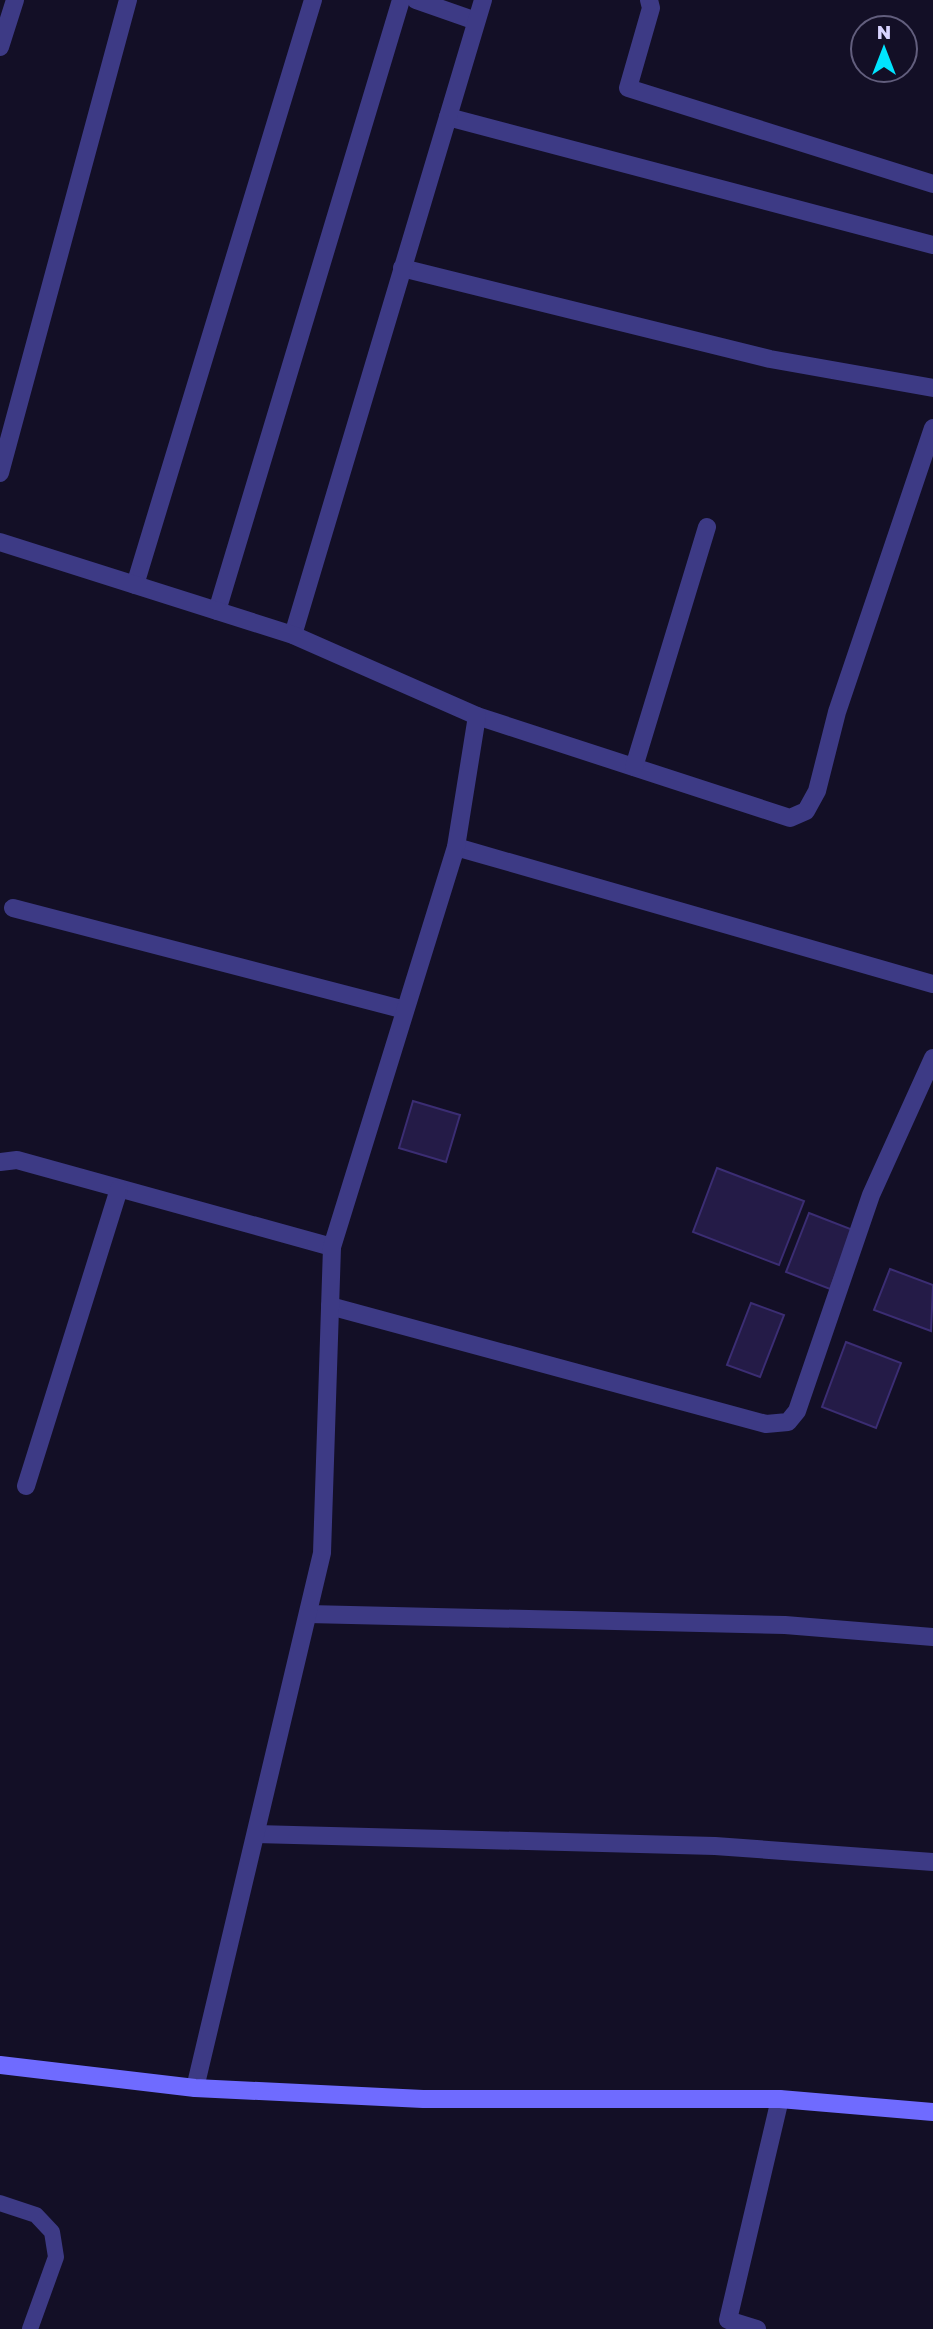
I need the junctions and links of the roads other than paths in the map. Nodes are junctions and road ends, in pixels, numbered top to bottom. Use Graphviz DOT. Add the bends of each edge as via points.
graph roads {
  1 [pos="15,0"];
  2 [pos="128,0"];
  3 [pos="313,0"];
  4 [pos="401,0"];
  5 [pos="416,0"];
  6 [pos="483,0"];
  7 [pos="649,0"];
  8 [pos="476,21"];
  9 [pos="0,47"];
  10 [pos="448,117"];
  11 [pos="933,184"];
  12 [pos="933,245"];
  13 [pos="402,268"];
  14 [pos="933,388"];
  15 [pos="933,428"];
  16 [pos="0,473"];
  17 [pos="707,527"];
  18 [pos="0,542"];
  19 [pos="135,585"];
  20 [pos="217,611"];
  21 [pos="293,635"];
  22 [pos="477,716"];
  23 [pos="634,767"];
  24 [pos="456,846"];
  25 [pos="13,908"];
  26 [pos="933,984"];
  27 [pos="405,1010"];
  28 [pos="933,1058"];
  29 [pos="0,1162"];
  30 [pos="119,1189"];
  31 [pos="332,1247"];
  32 [pos="330,1306"];
  33 [pos="26,1486"];
  34 [pos="308,1615"];
  35 [pos="933,1637"];
  36 [pos="256,1834"];
  37 [pos="933,1862"];
  38 [pos="0,2065"];
  39 [pos="195,2088"];
  40 [pos="780,2099"];
  41 [pos="933,2112"];
  42 [pos="0,2203"];
  43 [pos="727,2325"];
  44 [pos="30,2329"];
  45 [pos="757,2329"];
  1 -- 9 [label="street"];
  2 -- 16 [label="street"];
  3 -- 19 [label="street"];
  4 -- 20 [label="street"];
  5 -- 8 [label="street"];
  6 -- 8 [label="street"];
  7 -- 11 [label="street" via="651,8 628,88"];
  8 -- 10 [label="street"];
  10 -- 12 [label="street"];
  10 -- 13 [label="street"];
  13 -- 14 [label="street" via="770,359"];
  13 -- 21 [label="street"];
  15 -- 23 [label="street" via="837,712 817,791 806,811 790,818"];
  17 -- 23 [label="street"];
  18 -- 19 [label="street"];
  19 -- 20 [label="street"];
  20 -- 21 [label="street"];
  21 -- 22 [label="street"];
  22 -- 23 [label="street"];
  22 -- 24 [label="street"];
  24 -- 26 [label="street"];
  24 -- 27 [label="street"];
  25 -- 27 [label="street"];
  27 -- 31 [label="street"];
  28 -- 32 [label="street" via="871,1195 797,1411 788,1422 766,1424"];
  29 -- 30 [label="street" via="16,1160"];
  30 -- 31 [label="street"];
  30 -- 33 [label="street"];
  31 -- 32 [label="street"];
  32 -- 34 [label="street" via="322,1553"];
  34 -- 35 [label="street" via="785,1625"];
  34 -- 36 [label="street"];
  36 -- 37 [label="street" via="715,1846"];
  36 -- 39 [label="street"];
  38 -- 39 [label="main road"];
  39 -- 40 [label="main road" via="423,2099"];
  40 -- 41 [label="main road"];
  40 -- 43 [label="street"];
  42 -- 44 [label="lane" via="36,2215 52,2232 56,2257"];
  43 -- 45 [label="street"];
}
